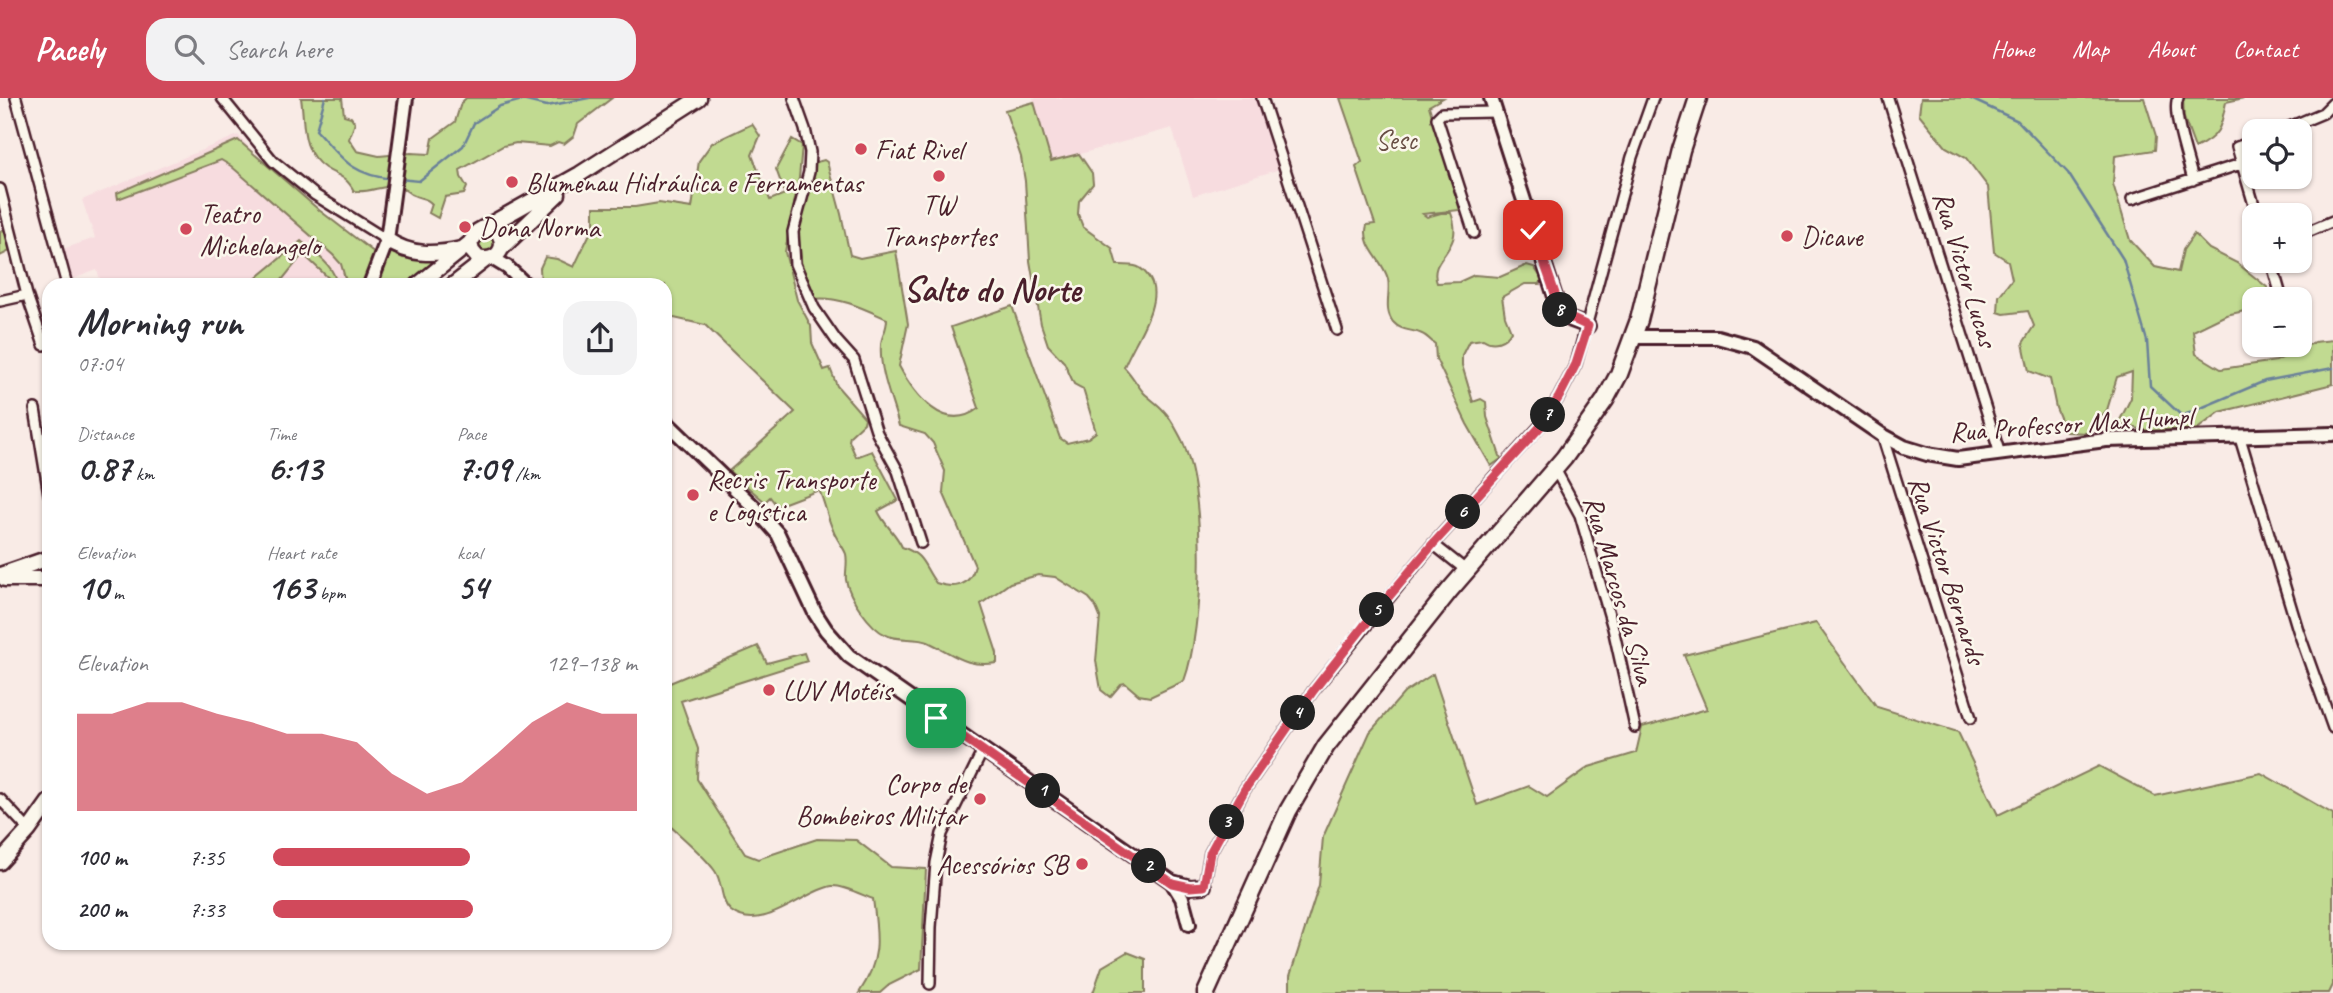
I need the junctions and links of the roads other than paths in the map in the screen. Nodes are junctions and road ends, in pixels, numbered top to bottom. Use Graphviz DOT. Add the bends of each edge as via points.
graph roads {
  1 [pos="16,98"];
  2 [pos="222,98"];
  3 [pos="406,98"];
  4 [pos="699,98"];
  5 [pos="794,98"];
  6 [pos="1262,98"];
  7 [pos="1491,98"];
  8 [pos="1653,98"];
  9 [pos="1888,98"];
  10 [pos="2178,98"];
  11 [pos="1696,99"];
  12 [pos="2333,103"];
  13 [pos="1496,112"];
  14 [pos="2309,119"];
  15 [pos="2242,145"];
  16 [pos="2241,164"];
  17 [pos="580,174"];
  18 [pos="2193,180"];
  19 [pos="0,189"];
  20 [pos="2132,199"];
  21 [pos="2253,203"];
  22 [pos="2333,221"];
  23 [pos="484,229"];
  24 [pos="2312,230"];
  25 [pos="1474,233"];
  26 [pos="387,240"];
  27 [pos="466,246"];
  28 [pos="495,255"];
  29 [pos="65,278"];
  30 [pos="373,278"];
  31 [pos="427,278"];
  32 [pos="463,278"];
  33 [pos="519,278"];
  34 [pos="27,295"];
  35 [pos="0,301"];
  36 [pos="1588,326"];
  37 [pos="1337,330"];
  38 [pos="1634,337"];
  39 [pos="42,339"];
  40 [pos="35,409"];
  41 [pos="672,428"];
  42 [pos="2333,434"];
  43 [pos="1882,435"];
  44 [pos="2240,438"];
  45 [pos="42,452"];
  46 [pos="2000,454"];
  47 [pos="1555,469"];
  48 [pos="921,543"];
  49 [pos="1433,544"];
  50 [pos="42,561"];
  51 [pos="1467,571"];
  52 [pos="0,577"];
  53 [pos="42,579"];
  54 [pos="1971,718"];
  55 [pos="1634,727"];
  56 [pos="2333,728"];
  57 [pos="983,750"];
  58 [pos="0,799"];
  59 [pos="42,812"];
  60 [pos="29,830"];
  61 [pos="0,862"];
  62 [pos="1172,883"];
  63 [pos="1204,886"];
  64 [pos="1189,924"];
  65 [pos="930,984"];
  66 [pos="1207,991"];
  1 -- 29 [label="street"];
  2 -- 26 [label="street" via="273,161"];
  3 -- 26 [label="street"];
  4 -- 17 [label="main road"];
  5 -- 48 [label="street" via="810,152 793,232 795,264 814,308 855,360 877,433 898,471"];
  6 -- 37 [label="street"];
  7 -- 13 [label="street"];
  8 -- 36 [label="street" via="1632,157"];
  9 -- 46 [label="street, Rua Victor Lucas"];
  10 -- 18 [label="street" via="2175,103"];
  11 -- 38 [label="highway"];
  12 -- 14 [label="street"];
  13 -- 25 [label="street" via="1442,113 1437,118"];
  13 -- 36 [label="street" via="1557,303 1566,318"];
  15 -- 16 [label="street" via="2237,147"];
  16 -- 18 [label="street"];
  16 -- 21 [label="street"];
  17 -- 23 [label="main road"];
  17 -- 28 [label="main road"];
  18 -- 20 [label="street"];
  19 -- 34 [label="street"];
  22 -- 24 [label="street"];
  23 -- 27 [label="main road"];
  23 -- 28 [label="main road" via="497,231 502,238"];
  26 -- 27 [label="main road" via="413,253 444,253"];
  26 -- 30 [label="street"];
  27 -- 28 [label="main road" via="475,255"];
  27 -- 31 [label="main road"];
  28 -- 32 [label="main road"];
  28 -- 33 [label="street"];
  34 -- 35 [label="street"];
  34 -- 39 [label="street"];
  36 -- 49 [label="street" via="1576,364 1541,426"];
  38 -- 43 [label="street, Rua Professor Max Humpl" via="1717,337 1754,347"];
  38 -- 47 [label="highway" via="1605,400"];
  40 -- 45 [label="street"];
  41 -- 57 [label="street" via="778,534 815,613 849,656"];
  42 -- 44 [label="street, Rua Professor Max Humpl"];
  43 -- 46 [label="street, Rua Professor Max Humpl" via="1905,447 1949,458"];
  43 -- 54 [label="street, Rua Victor Bernards"];
  44 -- 46 [label="street, Rua Professor Max Humpl" via="2084,442"];
  44 -- 56 [label="street"];
  47 -- 51 [label="highway"];
  47 -- 55 [label="street, Rua Marcos da Silva" via="1580,515 1613,628"];
  49 -- 51 [label="street"];
  49 -- 63 [label="street" via="1313,691 1245,789 1210,853"];
  50 -- 52 [label="main road"];
  51 -- 66 [label="highway" via="1319,757 1288,811"];
  52 -- 53 [label="main road"];
  57 -- 62 [label="street"];
  57 -- 65 [label="street" via="942,834 935,873"];
  58 -- 60 [label="street"];
  59 -- 60 [label="main road"];
  60 -- 61 [label="main road"];
  62 -- 63 [label="street"];
  62 -- 64 [label="street"];
}
